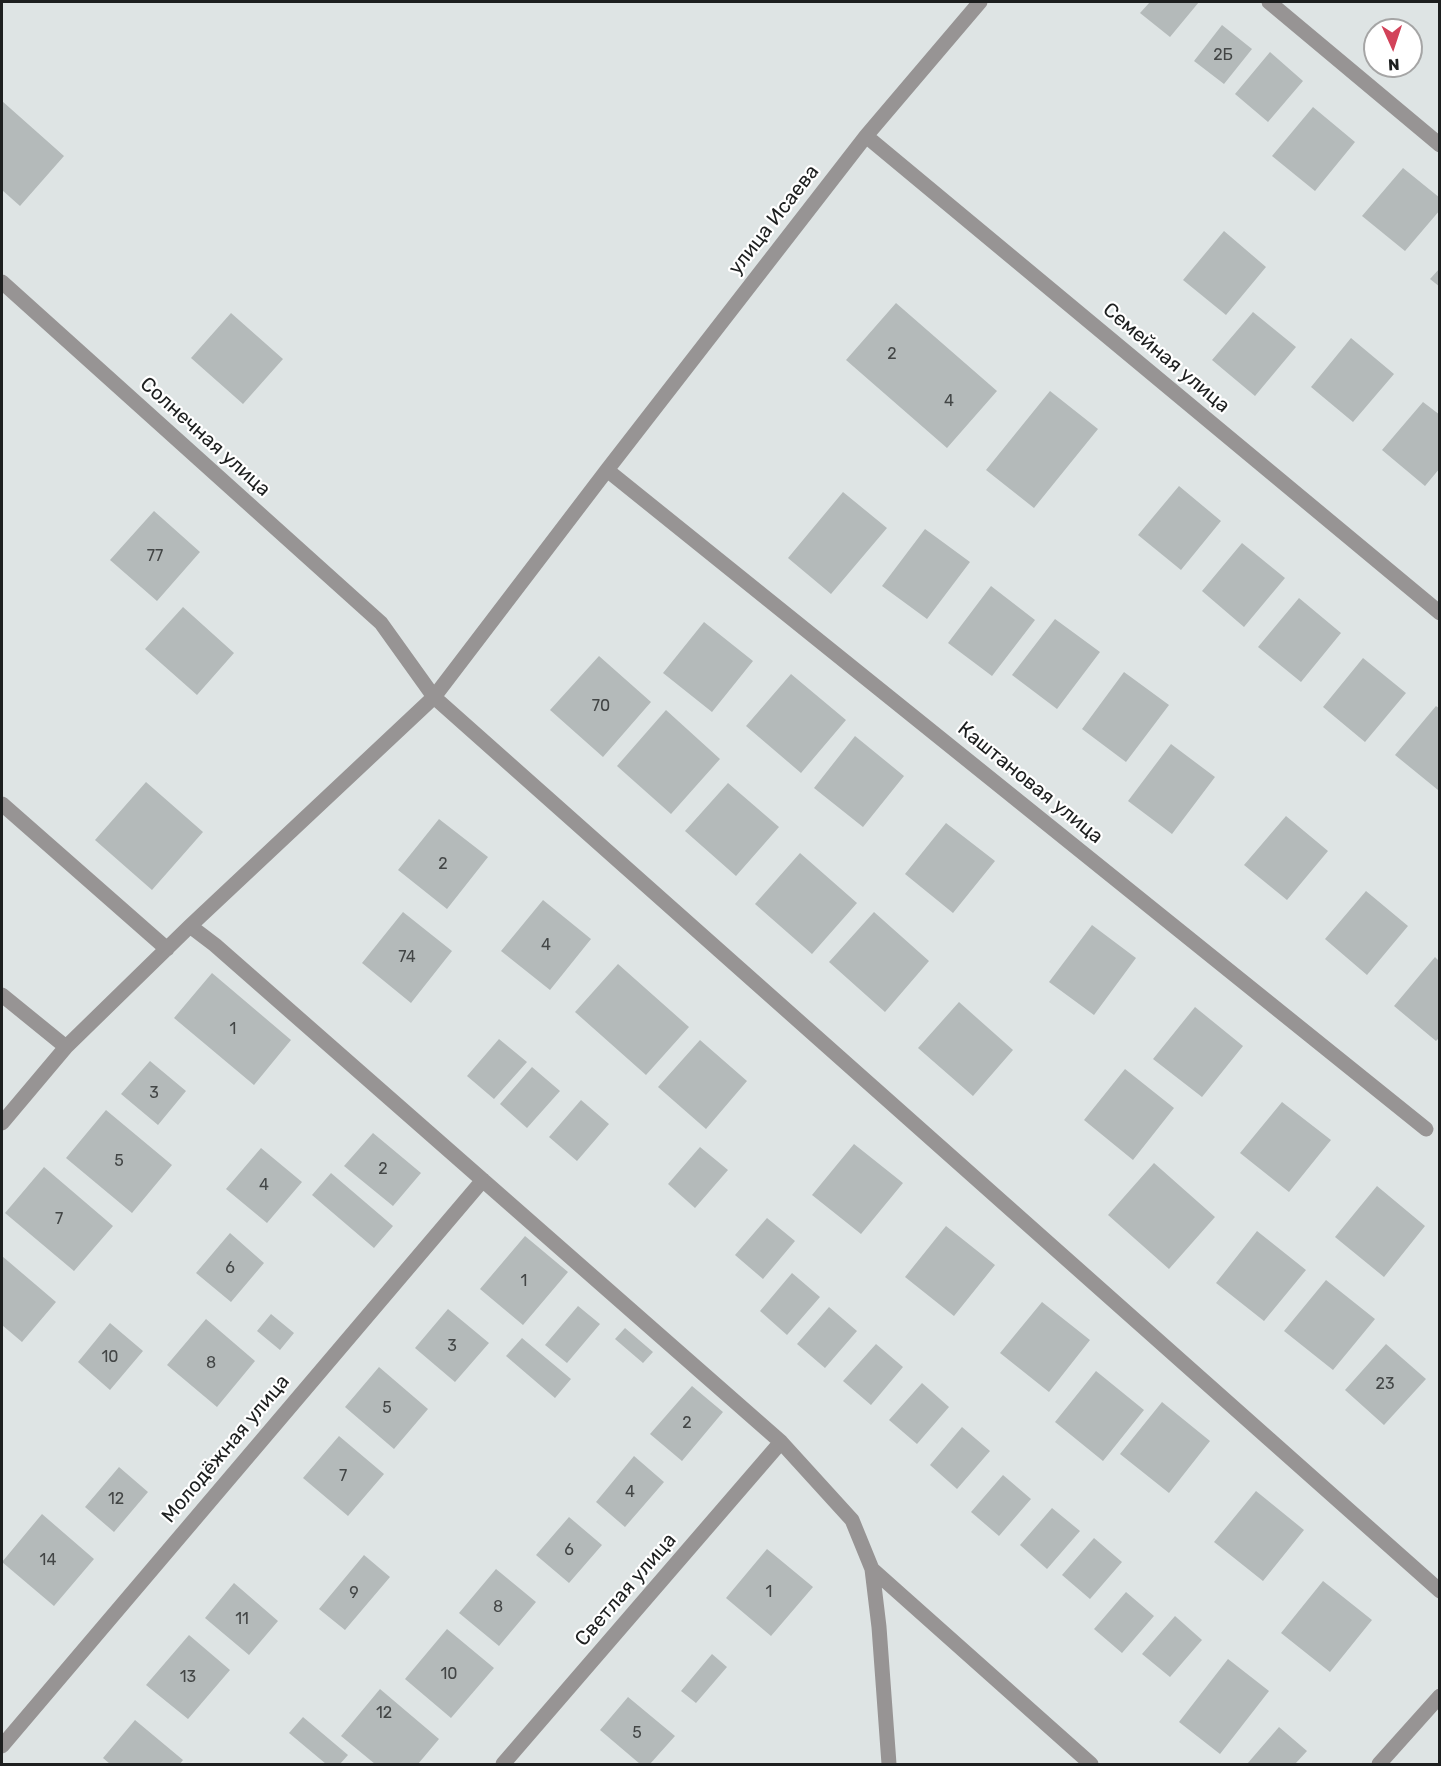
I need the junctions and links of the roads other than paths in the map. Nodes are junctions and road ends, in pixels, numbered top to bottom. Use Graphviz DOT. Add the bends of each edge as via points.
graph roads {
  1 [pos="980,2"];
  2 [pos="1269,2"];
  3 [pos="866,136"];
  4 [pos="1440,145"];
  5 [pos="2,282"];
  6 [pos="606,470"];
  7 [pos="1440,613"];
  8 [pos="434,697"];
  9 [pos="2,804"];
  10 [pos="190,926"];
  11 [pos="167,949"];
  12 [pos="2,995"];
  13 [pos="66,1047"];
  14 [pos="2,1123"];
  15 [pos="1426,1129"];
  16 [pos="483,1180"];
  17 [pos="781,1443"];
  18 [pos="872,1569"];
  19 [pos="1440,1592"];
  20 [pos="1440,1696"];
  21 [pos="2,1746"];
  22 [pos="503,1764"];
  23 [pos="889,1764"];
  24 [pos="1091,1764"];
  25 [pos="1379,1764"];
  1 -- 3 [label="street, улица Исаева"];
  2 -- 4 [label="street"];
  3 -- 6 [label="street, улица Исаева"];
  3 -- 7 [label="street, Семейная улица"];
  5 -- 8 [label="street, Солнечная улица" via="381,623"];
  6 -- 8 [label="street, улица Исаева"];
  6 -- 15 [label="street, Каштановая улица"];
  8 -- 10 [label="street, улица Исаева"];
  8 -- 19 [label="street, Солнечная улица"];
  9 -- 11 [label="street"];
  10 -- 11 [label="street, улица Исаева"];
  10 -- 16 [label="street"];
  11 -- 13 [label="street, улица Исаева"];
  12 -- 13 [label="street"];
  13 -- 14 [label="street, улица Исаева"];
  16 -- 17 [label="street"];
  16 -- 21 [label="street, Молодёжная улица"];
  17 -- 18 [label="street" via="852,1520"];
  17 -- 22 [label="street, Светлая улица"];
  18 -- 23 [label="street"];
  18 -- 24 [label="street"];
  20 -- 25 [label="street"];
}
